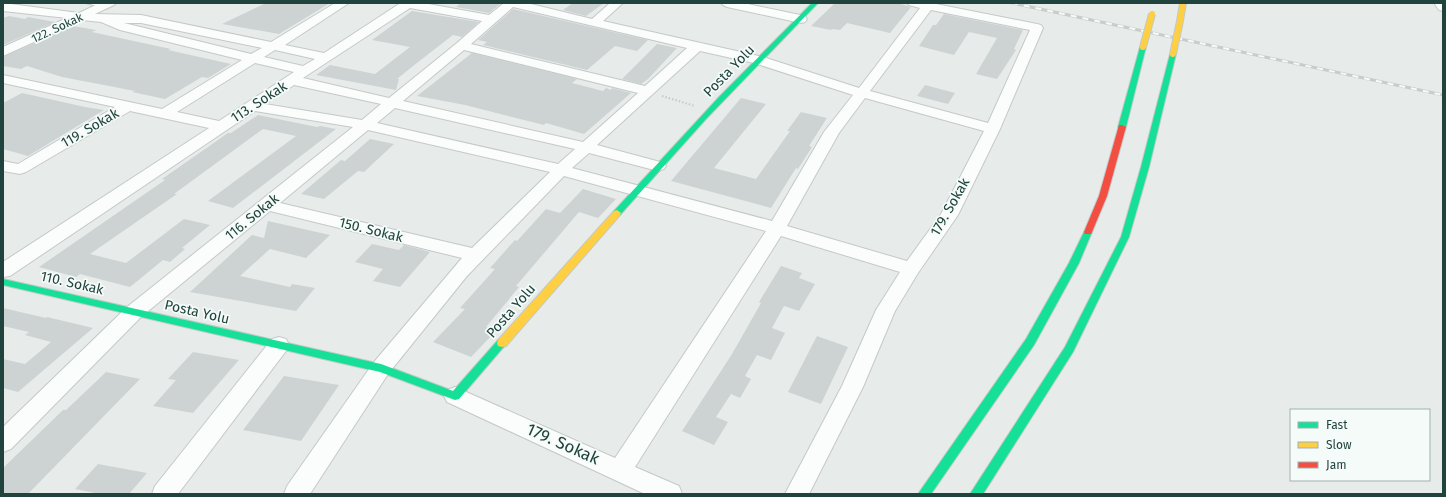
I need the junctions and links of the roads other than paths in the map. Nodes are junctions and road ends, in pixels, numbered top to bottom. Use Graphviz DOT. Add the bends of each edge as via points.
graph roads {
  1 [pos="89,3"];
  2 [pos="343,3"];
  3 [pos="405,3"];
  4 [pos="512,3"];
  5 [pos="617,3"];
  6 [pos="727,3"];
  7 [pos="815,3"];
  8 [pos="1154,3"];
  9 [pos="1183,3"];
  10 [pos="1440,3"];
  11 [pos="921,5"];
  12 [pos="1443,7"];
  13 [pos="4,8"];
  14 [pos="106,9"];
  15 [pos="81,16"];
  16 [pos="491,19"];
  17 [pos="801,19"];
  18 [pos="594,23"];
  19 [pos="274,46"];
  20 [pos="462,46"];
  21 [pos="696,47"];
  22 [pos="3,52"];
  23 [pos="326,57"];
  24 [pos="253,59"];
  25 [pos="758,60"];
  26 [pos="305,71"];
  27 [pos="3,79"];
  28 [pos="292,80"];
  29 [pos="648,91"];
  30 [pos="861,93"];
  31 [pos="393,103"];
  32 [pos="128,106"];
  33 [pos="253,106"];
  34 [pos="165,113"];
  35 [pos="366,124"];
  36 [pos="223,126"];
  37 [pos="993,129"];
  38 [pos="586,147"];
  39 [pos="3,166"];
  40 [pos="658,166"];
  41 [pos="562,169"];
  42 [pos="638,188"];
  43 [pos="267,205"];
  44 [pos="778,228"];
  45 [pos="476,255"];
  46 [pos="911,269"];
  47 [pos="3,271"];
  48 [pos="3,282"];
  49 [pos="134,312"];
  50 [pos="279,345"];
  51 [pos="381,368"];
  52 [pos="455,396"];
  53 [pos="3,442"];
  54 [pos="620,470"];
  55 [pos="164,494"];
  56 [pos="296,494"];
  57 [pos="670,494"];
  58 [pos="798,494"];
  59 [pos="924,494"];
  60 [pos="976,494"];
  1 -- 14 [label="lane"];
  2 -- 19 [label="street"];
  3 -- 16 [label="street"];
  3 -- 23 [label="street, 113. Sokak"];
  4 -- 16 [label="street, 116. Sokak"];
  4 -- 18 [label="street"];
  5 -- 18 [label="street"];
  6 -- 17 [label="street"];
  7 -- 17 [label="main road, Posta Yolu"];
  8 -- 59 [label="main road, bridge" via="1103,196 1074,263 1030,342"];
  9 -- 60 [label="main road, bridge" via="1145,167 1125,237 1069,350"];
  10 -- 12 [label="street"];
  11 -- 30 [label="street"];
  11 -- 37 [label="street, 179. Sokak" via="1037,28"];
  13 -- 15 [label="street"];
  14 -- 15 [label="street"];
  14 -- 19 [label="street" via="141,19"];
  14 -- 24 [label="street" via="124,28"];
  15 -- 22 [label="street, 122. Sokak"];
  16 -- 20 [label="street, 116. Sokak"];
  17 -- 25 [label="main road, Posta Yolu"];
  18 -- 21 [label="street"];
  19 -- 23 [label="street"];
  19 -- 24 [label="street"];
  20 -- 29 [label="street"];
  20 -- 31 [label="street, 116. Sokak"];
  21 -- 25 [label="street"];
  21 -- 29 [label="street"];
  23 -- 26 [label="street, 113. Sokak"];
  24 -- 26 [label="street"];
  24 -- 34 [label="street"];
  25 -- 30 [label="street"];
  25 -- 40 [label="main road, Posta Yolu"];
  26 -- 28 [label="street, 113. Sokak"];
  27 -- 32 [label="street, 119. Sokak"];
  28 -- 31 [label="street"];
  28 -- 33 [label="street, 113. Sokak"];
  29 -- 38 [label="street"];
  30 -- 37 [label="street"];
  30 -- 44 [label="street" via="832,132"];
  31 -- 35 [label="street, 116. Sokak"];
  31 -- 38 [label="street"];
  32 -- 34 [label="street"];
  32 -- 39 [label="street, 119. Sokak" via="20,169"];
  33 -- 35 [label="street"];
  33 -- 36 [label="street, 113. Sokak"];
  34 -- 36 [label="street"];
  35 -- 41 [label="street"];
  35 -- 43 [label="street, 116. Sokak"];
  36 -- 47 [label="street, 113. Sokak"];
  37 -- 46 [label="street, 179. Sokak" via="949,215"];
  38 -- 40 [label="street"];
  38 -- 41 [label="street"];
  40 -- 42 [label="main road, Posta Yolu"];
  41 -- 42 [label="street"];
  41 -- 45 [label="street"];
  42 -- 44 [label="street"];
  42 -- 52 [label="main road, Posta Yolu"];
  43 -- 45 [label="street, 150. Sokak"];
  43 -- 49 [label="street, 116. Sokak"];
  44 -- 46 [label="street"];
  44 -- 54 [label="street"];
  45 -- 51 [label="street"];
  46 -- 58 [label="street, 179. Sokak" via="886,310 852,387"];
  48 -- 49 [label="main road, 110. Sokak"];
  49 -- 50 [label="main road, Posta Yolu"];
  49 -- 53 [label="street, 116. Sokak"];
  50 -- 51 [label="main road, Posta Yolu"];
  50 -- 55 [label="street"];
  51 -- 52 [label="main road, Posta Yolu"];
  51 -- 56 [label="street"];
  52 -- 54 [label="street, 179. Sokak"];
  54 -- 57 [label="street, 179. Sokak"];
}
